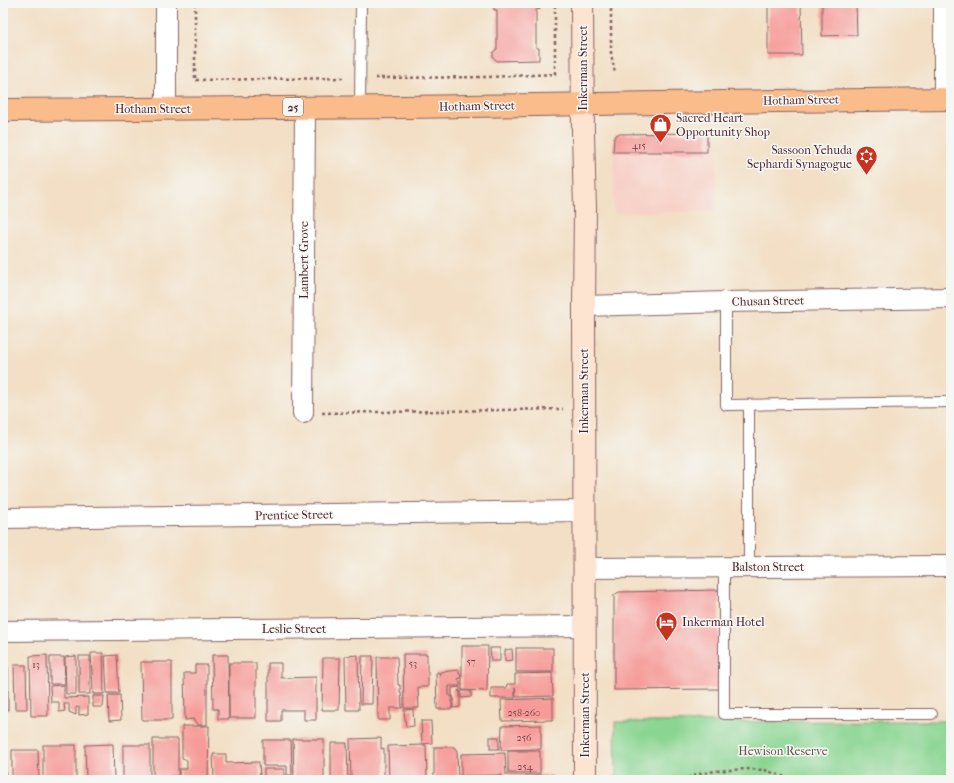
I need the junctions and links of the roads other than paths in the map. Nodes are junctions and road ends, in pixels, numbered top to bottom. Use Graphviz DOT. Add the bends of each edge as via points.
graph roads {
  1 [pos="166,3"];
  2 [pos="361,3"];
  3 [pos="582,3"];
  4 [pos="944,3"];
  5 [pos="948,99"];
  6 [pos="583,104"];
  7 [pos="305,107"];
  8 [pos="360,107"];
  9 [pos="166,109"];
  10 [pos="3,110"];
  11 [pos="951,298"];
  12 [pos="726,302"];
  13 [pos="584,306"];
  14 [pos="951,402"];
  15 [pos="749,405"];
  16 [pos="303,413"];
  17 [pos="585,511"];
  18 [pos="3,518"];
  19 [pos="951,566"];
  20 [pos="724,567"];
  21 [pos="749,567"];
  22 [pos="585,568"];
  23 [pos="585,626"];
  24 [pos="3,631"];
  25 [pos="932,714"];
  26 [pos="585,780"];
  1 -- 9 [label="street"];
  2 -- 8 [label="lane"];
  3 -- 6 [label="street, Inkerman Street"];
  4 -- 5 [label="street"];
  5 -- 6 [label="main road, Hotham Street / 25"];
  6 -- 8 [label="main road, Hotham Street / 25"];
  6 -- 13 [label="street, Inkerman Street"];
  7 -- 8 [label="main road, Hotham Street / 25"];
  7 -- 9 [label="main road, Hotham Street / 25"];
  7 -- 16 [label="street, Lambert Grove"];
  9 -- 10 [label="main road, Hotham Street / 25"];
  11 -- 12 [label="street, Chusan Street"];
  12 -- 13 [label="street, Chusan Street"];
  12 -- 15 [label="lane" via="726,405"];
  13 -- 17 [label="street, Inkerman Street"];
  14 -- 15 [label="lane"];
  15 -- 21 [label="lane"];
  17 -- 18 [label="street, Prentice Street"];
  17 -- 22 [label="street, Inkerman Street"];
  19 -- 21 [label="street, Balston Street"];
  20 -- 21 [label="street, Balston Street"];
  20 -- 22 [label="street, Balston Street"];
  20 -- 25 [label="lane" via="724,714"];
  22 -- 23 [label="street, Inkerman Street"];
  23 -- 24 [label="street, Leslie Street"];
  23 -- 26 [label="street, Inkerman Street"];
}
